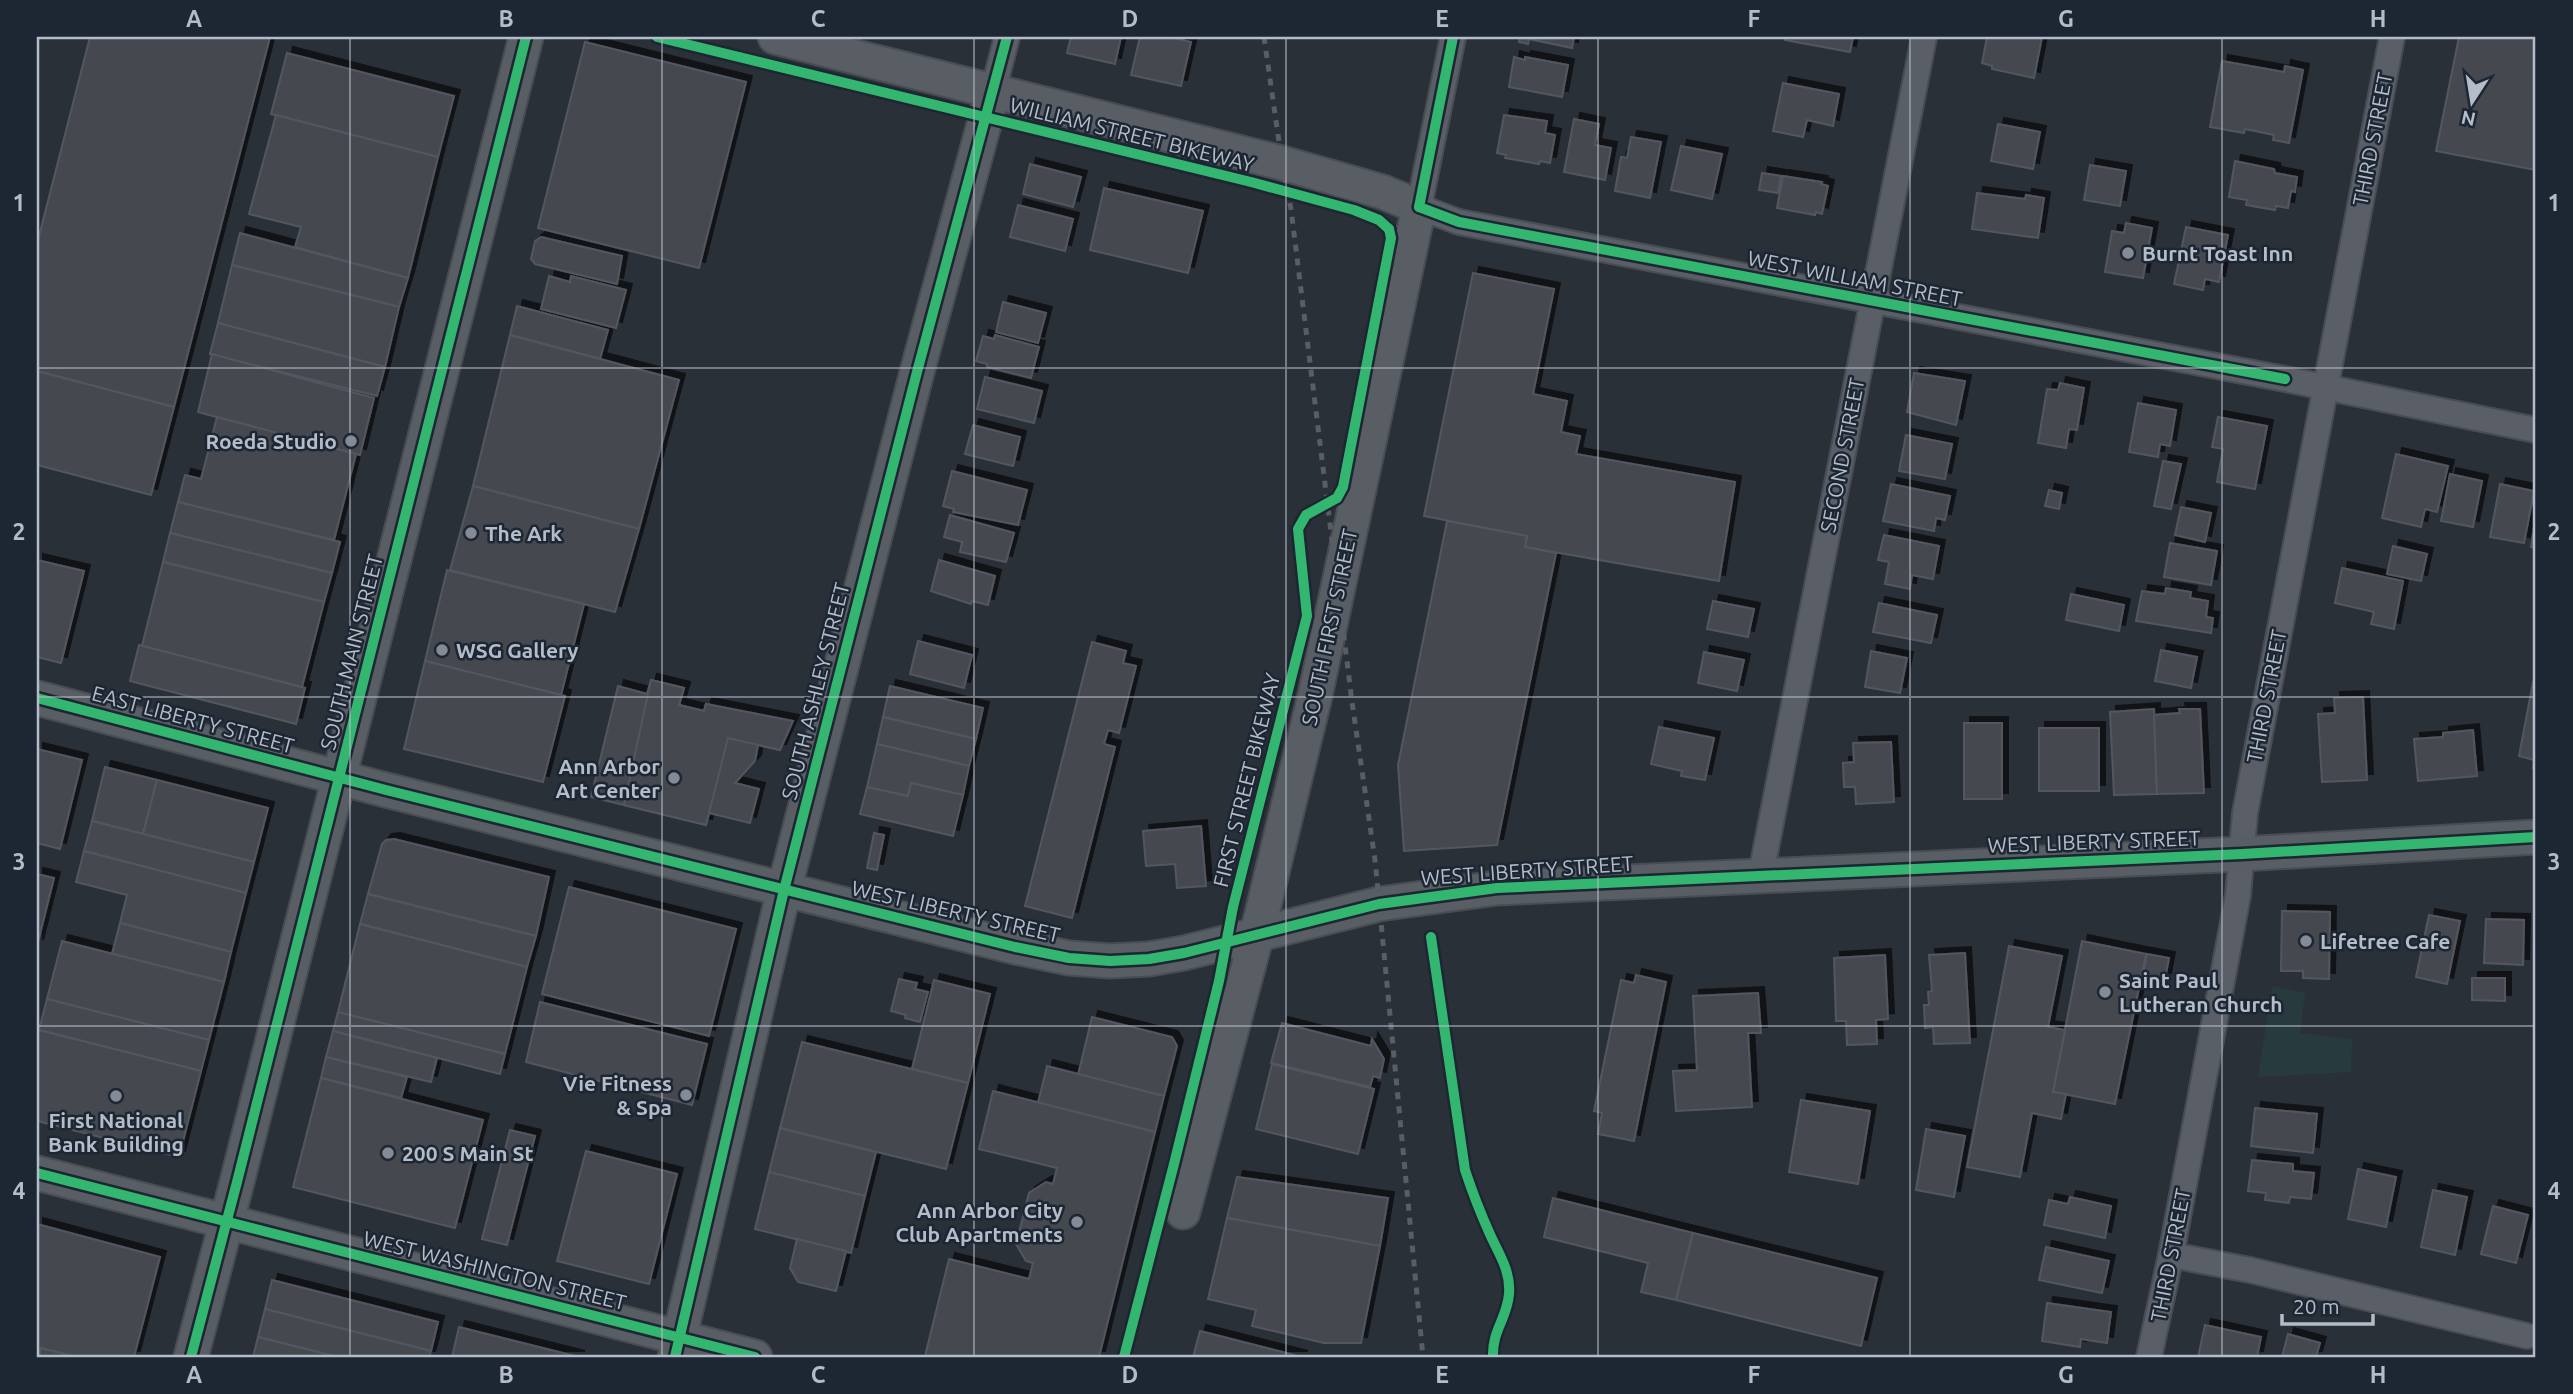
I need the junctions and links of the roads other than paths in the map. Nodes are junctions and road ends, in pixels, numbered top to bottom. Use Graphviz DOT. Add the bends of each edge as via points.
graph roads {
  1 [pos="526,37"];
  2 [pos="775,37"];
  3 [pos="1007,37"];
  4 [pos="1453,37"];
  5 [pos="1924,37"];
  6 [pos="2392,37"];
  7 [pos="993,91"];
  8 [pos="1419,207"];
  9 [pos="1872,300"];
  10 [pos="2324,387"];
  11 [pos="2536,430"];
  12 [pos="37,698"];
  13 [pos="339,778"];
  14 [pos="2536,837"];
  15 [pos="2242,854"];
  16 [pos="1761,874"];
  17 [pos="784,890"];
  18 [pos="1257,934"];
  19 [pos="37,1173"];
  20 [pos="1183,1212"];
  21 [pos="225,1221"];
  22 [pos="2171,1255"];
  23 [pos="2527,1336"];
  24 [pos="677,1348"];
  25 [pos="191,1357"];
  26 [pos="755,1357"];
  27 [pos="2149,1357"];
  1 -- 13 [label="street, SOUTH MAIN STREET"];
  2 -- 7 [label="street, WEST WILLIAM STREET"];
  3 -- 7 [label="street, SOUTH ASHLEY STREET"];
  4 -- 8 [label="street, SOUTH FIRST STREET"];
  5 -- 9 [label="street, SECOND STREET"];
  6 -- 10 [label="street, THIRD STREET"];
  7 -- 8 [label="street, WEST WILLIAM STREET" via="1282,163"];
  7 -- 17 [label="street, SOUTH ASHLEY STREET"];
  8 -- 9 [label="street, WEST WILLIAM STREET" via="1459,222"];
  8 -- 18 [label="street, SOUTH FIRST STREET" via="1315,696"];
  9 -- 10 [label="street, WEST WILLIAM STREET"];
  9 -- 16 [label="street, SECOND STREET"];
  10 -- 11 [label="street, WEST WILLIAM STREET"];
  10 -- 15 [label="street, THIRD STREET" via="2245,813"];
  12 -- 13 [label="street, EAST LIBERTY STREET"];
  13 -- 17 [label="street, WEST LIBERTY STREET"];
  13 -- 21 [label="street, SOUTH MAIN STREET"];
  14 -- 15 [label="street, WEST LIBERTY STREET"];
  15 -- 16 [label="street, WEST LIBERTY STREET"];
  15 -- 22 [label="street, THIRD STREET"];
  16 -- 18 [label="street, WEST LIBERTY STREET" via="1480,890 1379,904"];
  17 -- 18 [label="street, WEST LIBERTY STREET" via="1069,958 1149,959"];
  17 -- 24 [label="street, SOUTH ASHLEY STREET"];
  18 -- 20 [label="street, SOUTH FIRST STREET"];
  19 -- 21 [label="street, WEST WASHINGTON STREET"];
  21 -- 24 [label="street, WEST WASHINGTON STREET"];
  21 -- 25 [label="street, SOUTH MAIN STREET"];
  22 -- 23 [label="street"];
  22 -- 27 [label="street, THIRD STREET"];
  24 -- 26 [label="street, WEST WASHINGTON STREET"];
}
